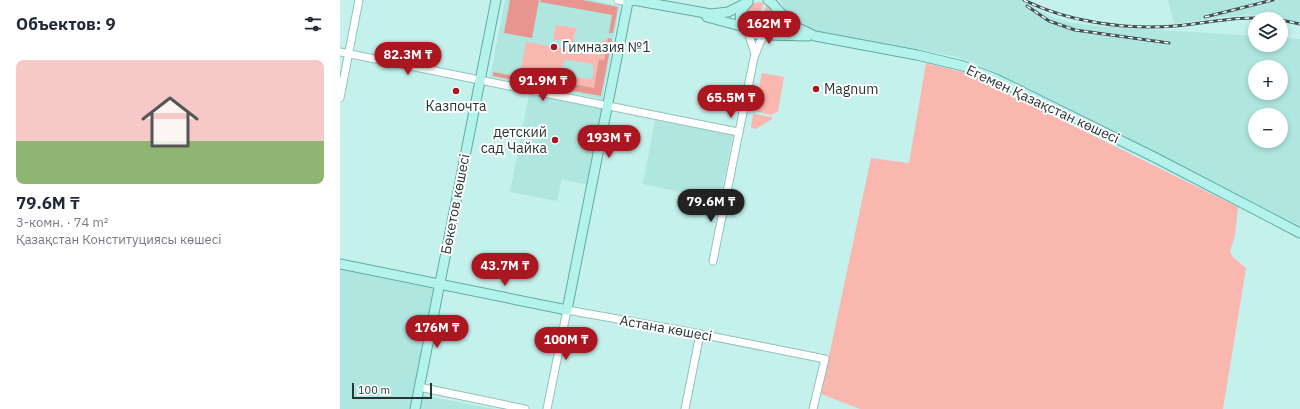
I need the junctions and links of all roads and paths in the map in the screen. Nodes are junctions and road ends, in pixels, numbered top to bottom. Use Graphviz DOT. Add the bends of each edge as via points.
graph roads {
  1 [pos="359,0"];
  2 [pos="496,0"];
  3 [pos="618,0"];
  4 [pos="644,0"];
  5 [pos="768,0"];
  6 [pos="629,1"];
  7 [pos="750,1"];
  8 [pos="660,5"];
  9 [pos="776,6"];
  10 [pos="746,30"];
  11 [pos="766,35"];
  12 [pos="815,36"];
  13 [pos="340,52"];
  14 [pos="349,54"];
  15 [pos="755,54"];
  16 [pos="480,80"];
  17 [pos="340,98"];
  18 [pos="609,105"];
  19 [pos="738,132"];
  20 [pos="1300,233"];
  21 [pos="713,261"];
  22 [pos="340,264"];
  23 [pos="440,284"];
  24 [pos="567,310"];
  25 [pos="700,334"];
  26 [pos="419,387"];
  27 [pos="415,409"];
  28 [pos="525,409"];
  29 [pos="547,409"];
  30 [pos="684,409"];
  31 [pos="813,409"];
  1 -- 14 [label="street"];
  2 -- 16 [label="main road, Бөкетов көшесі"];
  3 -- 6 [label="street"];
  4 -- 8 [label="main road"];
  5 -- 9 [label="main road, Егемен Қазақстан көшесі"];
  6 -- 8 [label="main road"];
  6 -- 10 [label="main road" via="716,19"];
  6 -- 18 [label="main road"];
  7 -- 8 [label="main road" via="731,11 713,14"];
  7 -- 10 [label="main road" via="741,14"];
  9 -- 11 [label="main road" via="777,24 773,31"];
  9 -- 12 [label="main road, Егемен Қазақстан көшесі" via="794,26"];
  10 -- 11 [label="main road" via="755,35"];
  10 -- 15 [label="street"];
  11 -- 12 [label="main road"];
  11 -- 15 [label="street"];
  12 -- 20 [label="main road, Егемен Қазақстан көшесі" via="917,55 974,70 1156,158"];
  13 -- 14 [label="street"];
  14 -- 16 [label="street"];
  14 -- 17 [label="street"];
  15 -- 19 [label="street"];
  16 -- 18 [label="street"];
  16 -- 23 [label="main road, Бөкетов көшесі"];
  18 -- 19 [label="street"];
  18 -- 24 [label="main road"];
  19 -- 21 [label="street"];
  22 -- 23 [label="main road, Астана көшесі"];
  23 -- 24 [label="main road, Астана көшесі"];
  23 -- 26 [label="main road, Бөкетов көшесі"];
  24 -- 25 [label="street, Астана көшесі"];
  24 -- 29 [label="street"];
  25 -- 30 [label="street"];
  25 -- 31 [label="street, Астана көшесі" via="825,359"];
  26 -- 27 [label="main road, Бөкетов көшесі"];
  26 -- 28 [label="street"];
}
